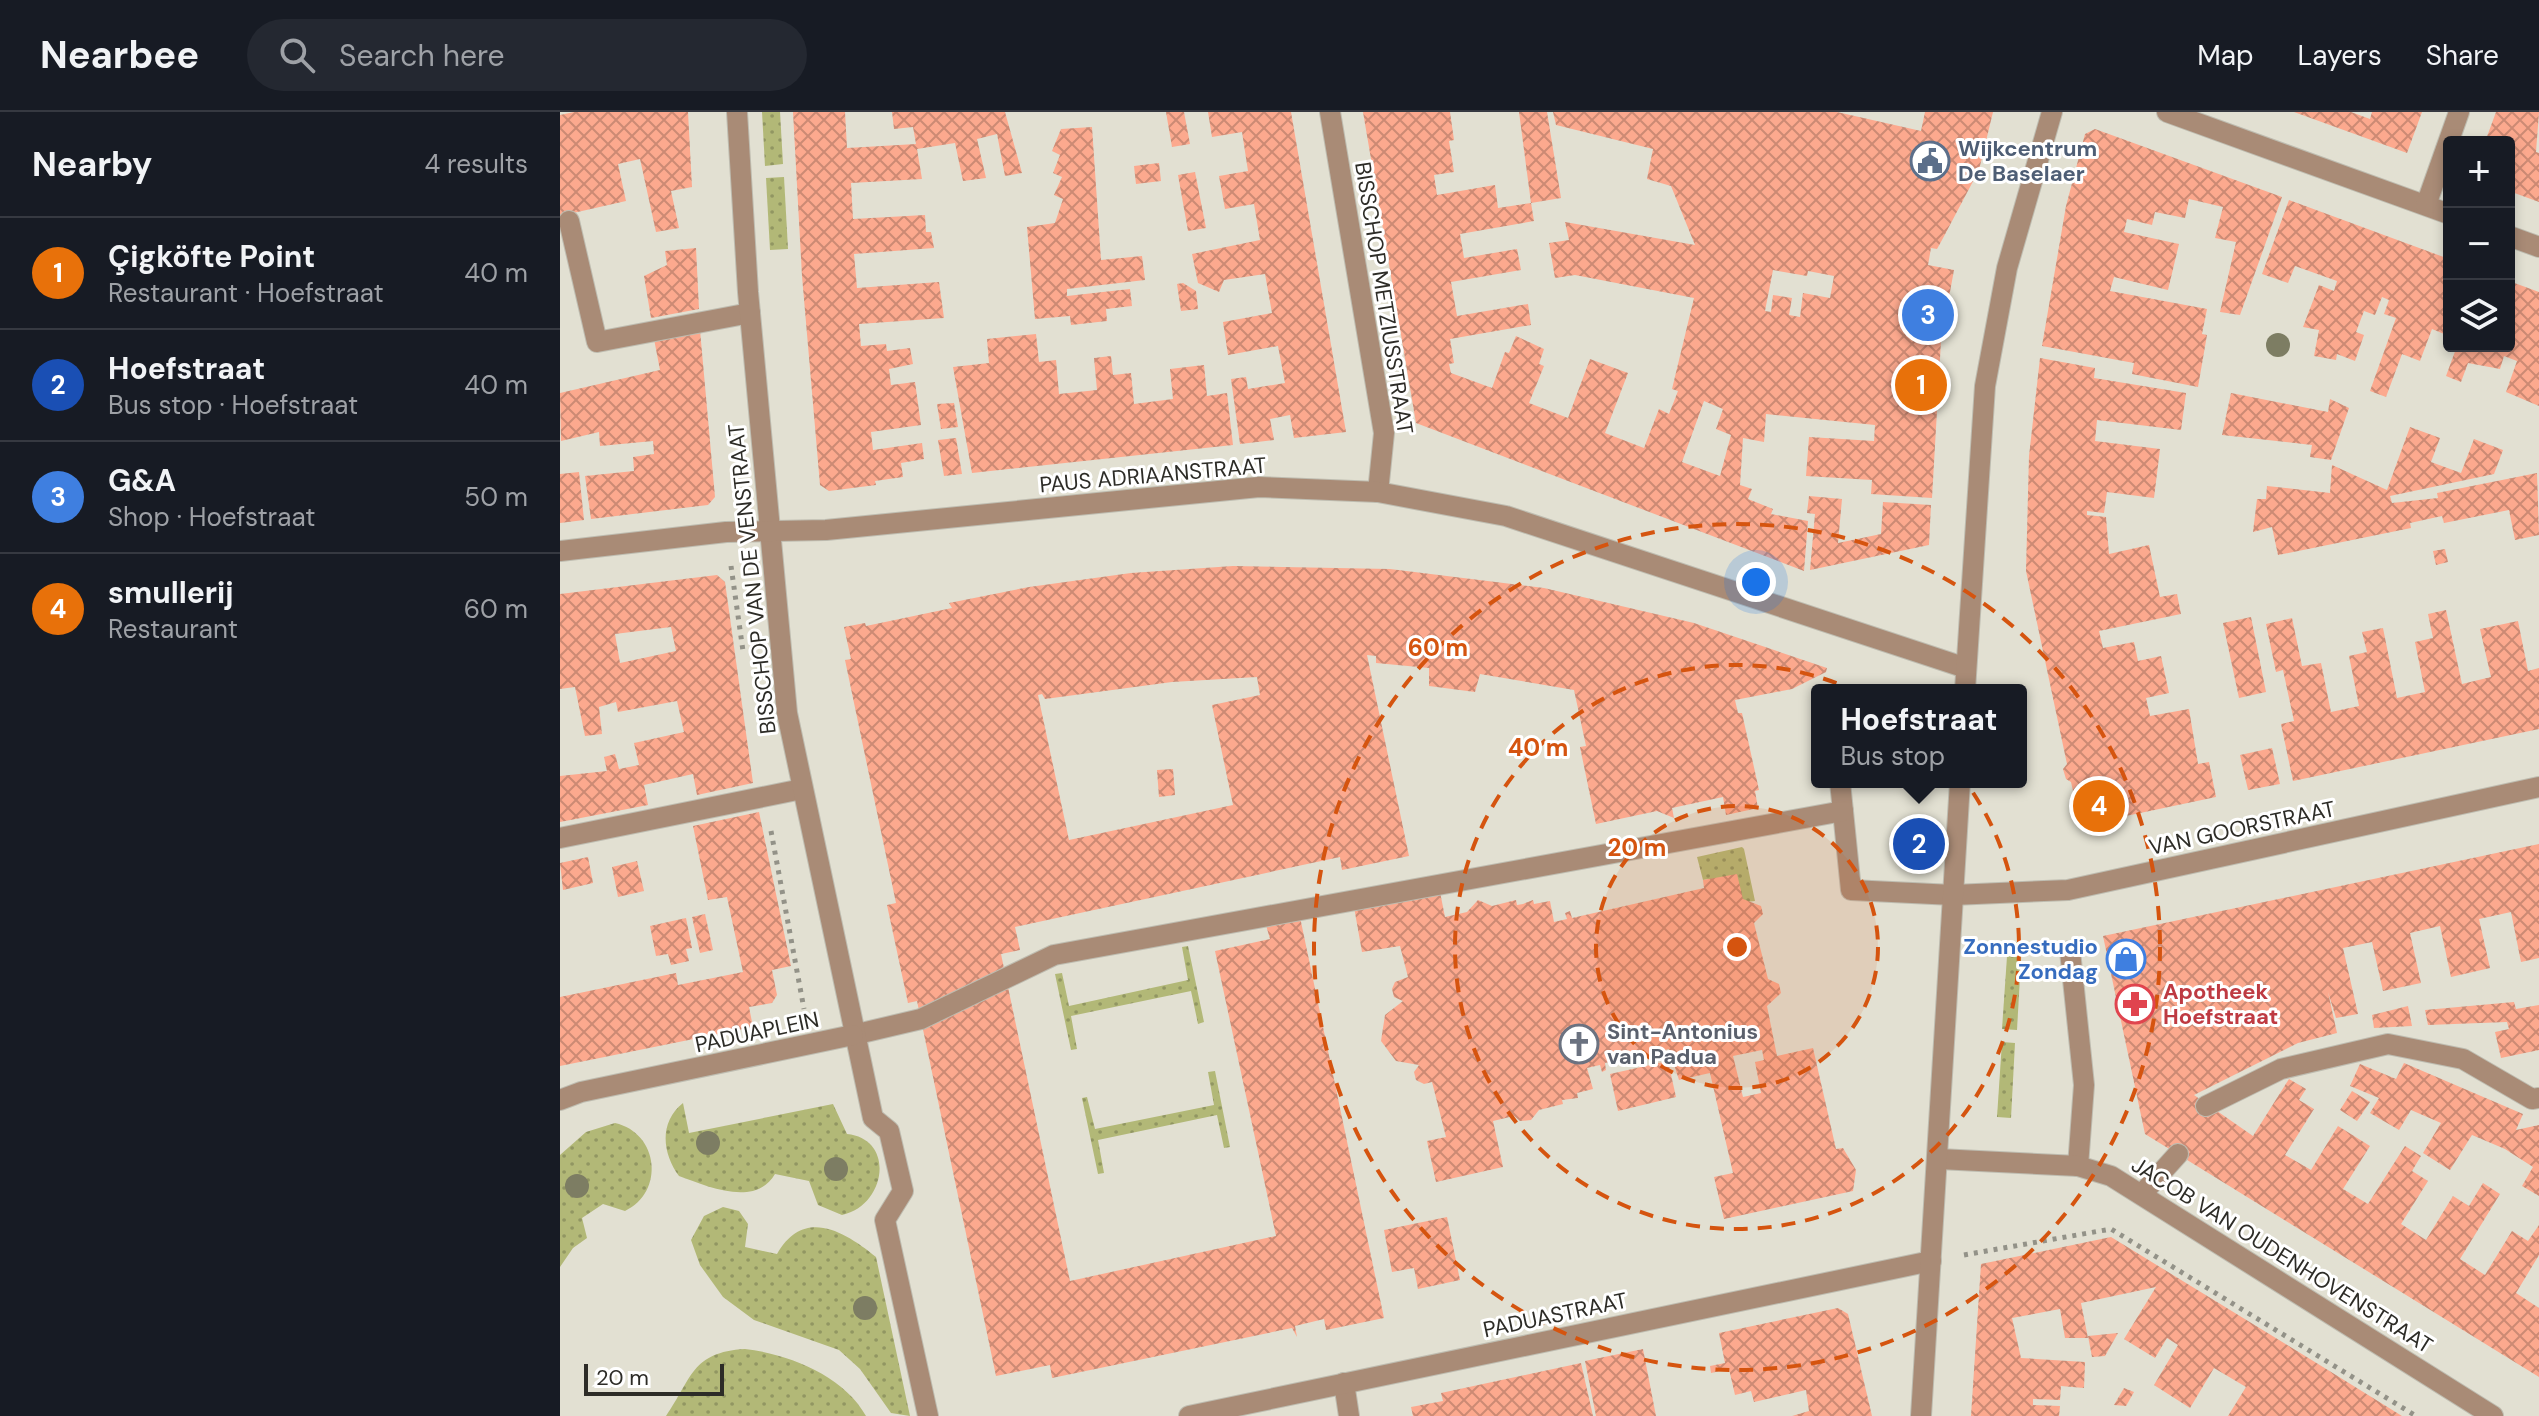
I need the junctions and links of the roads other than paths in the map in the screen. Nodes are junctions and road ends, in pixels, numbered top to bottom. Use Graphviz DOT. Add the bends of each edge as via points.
graph roads {
  1 [pos="737,112"];
  2 [pos="1330,112"];
  3 [pos="2052,112"];
  4 [pos="2167,112"];
  5 [pos="2459,112"];
  6 [pos="2426,205"];
  7 [pos="2443,212"];
  8 [pos="569,221"];
  9 [pos="2515,238"];
  10 [pos="2539,247"];
  11 [pos="750,313"];
  12 [pos="1378,492"];
  13 [pos="769,530"];
  14 [pos="560,551"];
  15 [pos="1966,668"];
  16 [pos="1965,684"];
  17 [pos="2539,787"];
  18 [pos="1841,788"];
  19 [pos="1960,788"];
  20 [pos="802,789"];
  21 [pos="1843,811"];
  22 [pos="560,838"];
  23 [pos="1953,895"];
  24 [pos="2070,951"];
  25 [pos="853,1035"];
  26 [pos="2539,1098"];
  27 [pos="560,1100"];
  28 [pos="2206,1106"];
  29 [pos="2178,1154"];
  30 [pos="1939,1159"];
  31 [pos="2078,1166"];
  32 [pos="2142,1194"];
  33 [pos="1931,1261"];
  34 [pos="1344,1383"];
  35 [pos="928,1416"];
  36 [pos="1189,1416"];
  37 [pos="1349,1416"];
  38 [pos="1921,1416"];
  39 [pos="2493,1416"];
  1 -- 11 [label="street, BISSCHOP VAN DE VENSTRAAT"];
  2 -- 12 [label="street, BISSCHOP METZIUSSTRAAT" via="1384,433"];
  3 -- 15 [label="street" via="2007,268 1985,386"];
  4 -- 6 [label="street"];
  5 -- 6 [label="street"];
  6 -- 7 [label="street"];
  8 -- 11 [label="street" via="597,342"];
  9 -- 10 [label="street"];
  11 -- 13 [label="street, BISSCHOP VAN DE VENSTRAAT"];
  12 -- 13 [label="street, PAUS ADRIAANSTRAAT" via="1259,487 826,530"];
  12 -- 15 [label="street, PAUS ADRIAANSTRAAT" via="1506,516"];
  13 -- 14 [label="street, PAUS ADRIAANSTRAAT"];
  13 -- 20 [label="street, BISSCHOP VAN DE VENSTRAAT" via="787,713"];
  15 -- 16 [label="street"];
  17 -- 23 [label="street, VAN GOORSTRAAT" via="2068,890"];
  18 -- 21 [label="street"];
  19 -- 23 [label="street"];
  20 -- 22 [label="street"];
  20 -- 25 [label="street, BISSCHOP VAN DE VENSTRAAT"];
  21 -- 23 [label="street, VAN GOORSTRAAT" via="1851,890"];
  21 -- 25 [label="street" via="1054,955 921,1019"];
  23 -- 30 [label="street"];
  24 -- 31 [label="street" via="2084,1085"];
  25 -- 27 [label="street, PADUAPLEIN"];
  25 -- 35 [label="street, PADUAPLEIN" via="873,1118 889,1131 903,1191 885,1220"];
  26 -- 28 [label="street" via="2532,1099 2463,1059 2388,1044 2281,1069"];
  29 -- 32 [label="street"];
  30 -- 31 [label="street, JACOB VAN OUDENHOVENSTRAAT"];
  30 -- 33 [label="street"];
  31 -- 32 [label="street, JACOB VAN OUDENHOVENSTRAAT" via="2111,1176"];
  32 -- 39 [label="street, JACOB VAN OUDENHOVENSTRAAT"];
  33 -- 34 [label="street, PADUASTRAAT"];
  33 -- 38 [label="street"];
  34 -- 36 [label="street, PADUASTRAAT"];
  34 -- 37 [label="street"];
}
